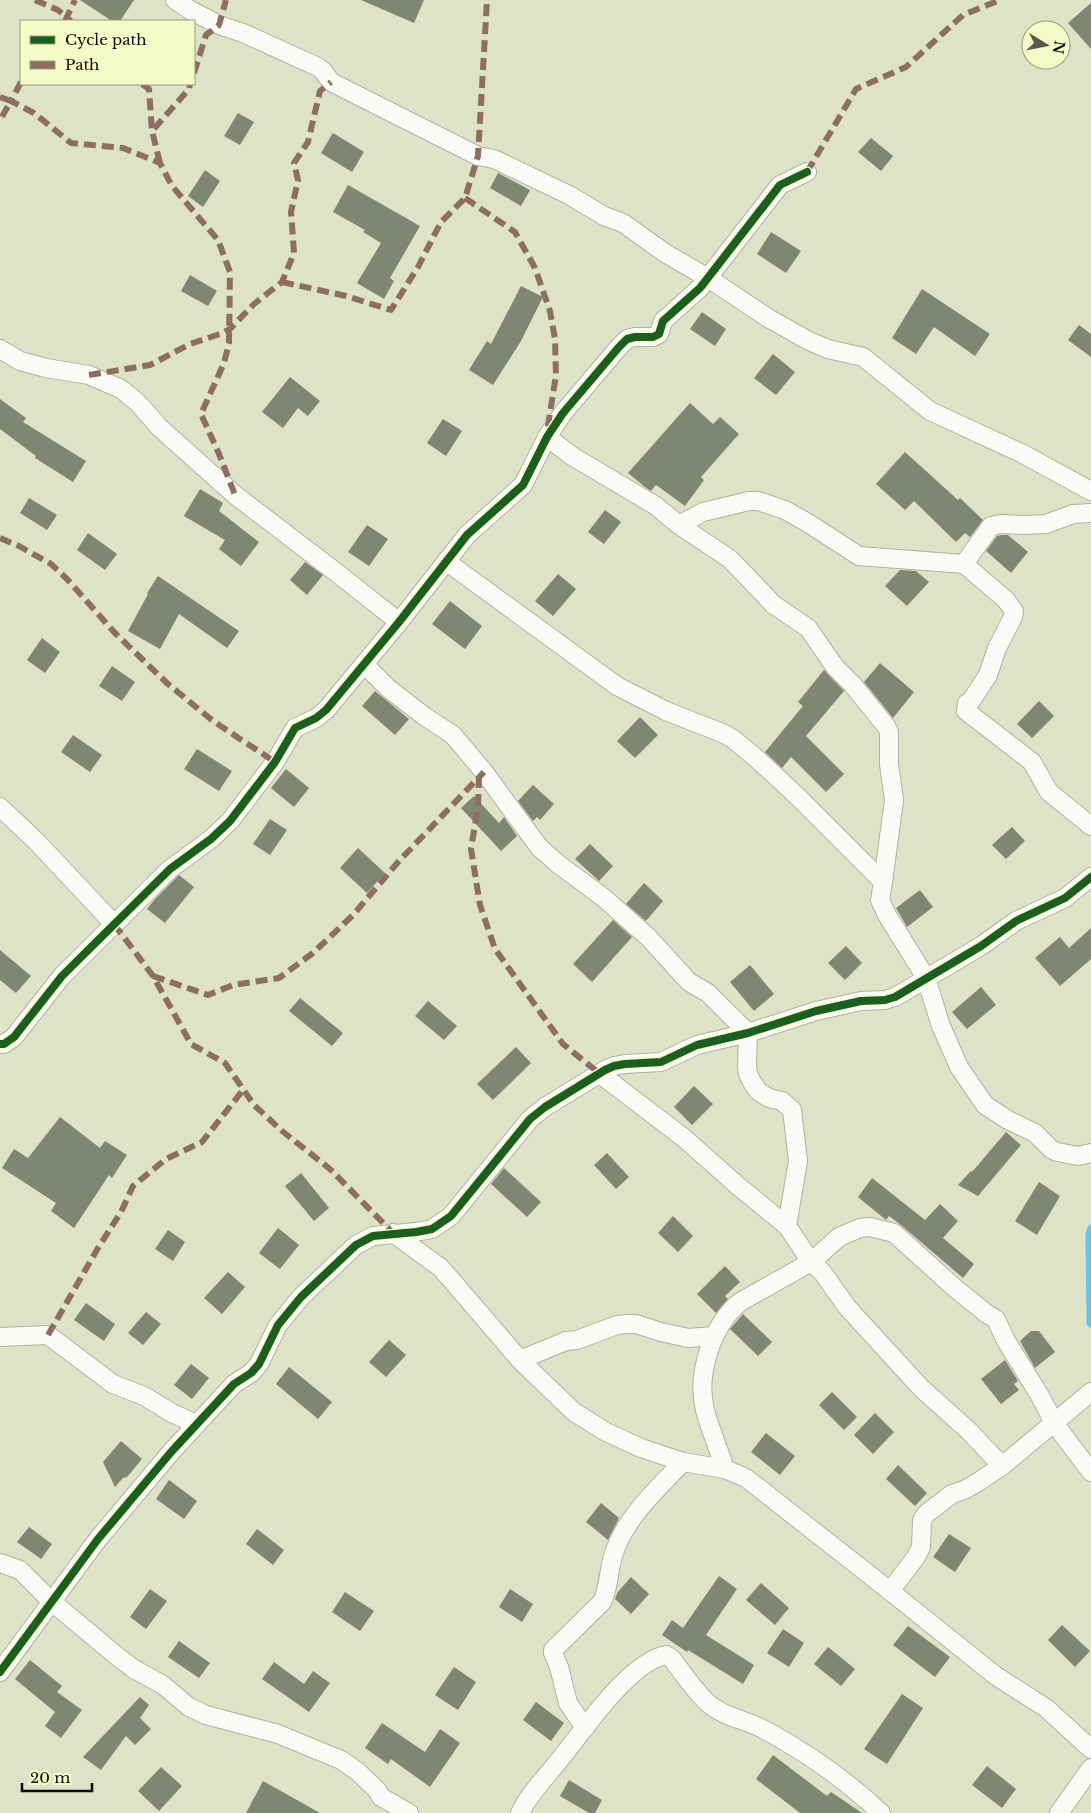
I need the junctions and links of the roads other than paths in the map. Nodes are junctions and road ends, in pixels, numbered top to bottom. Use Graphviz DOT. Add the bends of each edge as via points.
graph roads {
  1 [pos="175,0"];
  2 [pos="807,172"];
  3 [pos="708,278"];
  4 [pos="0,349"];
  5 [pos="547,437"];
  6 [pos="1091,491"];
  7 [pos="1091,513"];
  8 [pos="679,525"];
  9 [pos="447,562"];
  10 [pos="964,564"];
  11 [pos="399,622"];
  12 [pos="364,664"];
  13 [pos="0,807"];
  14 [pos="1091,826"];
  15 [pos="1091,877"];
  16 [pos="883,882"];
  17 [pos="114,924"];
  18 [pos="926,978"];
  19 [pos="748,1033"];
  20 [pos="0,1044"];
  21 [pos="600,1074"];
  22 [pos="1091,1152"];
  23 [pos="787,1226"];
  24 [pos="393,1233"];
  25 [pos="812,1262"];
  26 [pos="714,1336"];
  27 [pos="0,1337"];
  28 [pos="520,1360"];
  29 [pos="1091,1392"];
  30 [pos="1054,1423"];
  31 [pos="196,1424"];
  32 [pos="683,1462"];
  33 [pos="1002,1466"];
  34 [pos="725,1468"];
  35 [pos="1091,1472"];
  36 [pos="0,1563"];
  37 [pos="890,1590"];
  38 [pos="51,1601"];
  39 [pos="0,1672"];
  40 [pos="585,1728"];
  41 [pos="1091,1749"];
  42 [pos="1091,1768"];
  43 [pos="409,1813"];
  44 [pos="520,1813"];
  45 [pos="881,1813"];
  46 [pos="1059,1813"];
  1 -- 3 [label="street" via="219,25 318,67 331,82 478,156 494,159 623,223"];
  2 -- 3 [label="street" via="780,185"];
  3 -- 5 [label="street" via="668,315 659,334 627,339 563,413"];
  3 -- 6 [label="street" via="809,341 863,357 930,411 1023,454"];
  4 -- 11 [label="street" via="20,361 89,375 120,389 235,495"];
  5 -- 8 [label="street" via="572,456 656,506"];
  5 -- 9 [label="street" via="523,486 467,535"];
  7 -- 10 [label="street" via="1073,514 1040,525 991,526"];
  8 -- 10 [label="street" via="703,512 749,501 766,502 793,514 859,556"];
  8 -- 16 [label="street" via="730,559 774,605 808,628 835,667 886,726 894,800"];
  9 -- 11 [label="street"];
  9 -- 16 [label="street" via="617,686 666,712 733,739 796,795"];
  10 -- 14 [label="street" via="1006,600 1014,611 988,674 967,703 966,711 1032,762 1049,792"];
  11 -- 12 [label="street"];
  12 -- 17 [label="street" via="326,710 295,728 275,762 230,821 170,869"];
  12 -- 19 [label="street" via="388,688 453,736 539,847 649,938 689,982 708,993"];
  13 -- 17 [label="street"];
  15 -- 18 [label="street" via="1065,898 1016,922"];
  16 -- 18 [label="street" via="880,900"];
  17 -- 20 [label="street" via="62,976 14,1037"];
  18 -- 19 [label="street" via="885,1000 861,1001 816,1011"];
  18 -- 22 [label="street" via="941,1026 959,1067 985,1105 1035,1133 1057,1152 1078,1156"];
  19 -- 21 [label="street" via="697,1045 661,1062 625,1064"];
  19 -- 23 [label="street" via="747,1066 752,1082 758,1091 782,1101 792,1110 798,1161"];
  21 -- 23 [label="street" via="684,1138"];
  21 -- 24 [label="street" via="530,1119 451,1216 432,1229"];
  23 -- 25 [label="street"];
  24 -- 28 [label="street" via="442,1268"];
  24 -- 31 [label="street" via="373,1236 356,1245 335,1264 278,1325 259,1364 234,1384"];
  25 -- 26 [label="street" via="740,1302 730,1310"];
  25 -- 30 [label="street" via="839,1237 860,1228 894,1233 956,1289 996,1319"];
  25 -- 33 [label="street" via="893,1358"];
  26 -- 28 [label="street" via="688,1338 626,1324 566,1341"];
  26 -- 34 [label="street" via="704,1371 702,1397"];
  27 -- 31 [label="street" via="48,1335 113,1384 144,1396"];
  28 -- 32 [label="street" via="574,1412 594,1425 641,1448"];
  29 -- 30 [label="street"];
  30 -- 33 [label="street"];
  30 -- 35 [label="street"];
  31 -- 38 [label="street" via="98,1539"];
  32 -- 34 [label="street"];
  32 -- 40 [label="street" via="645,1501 618,1541 602,1602 553,1650 568,1703"];
  33 -- 37 [label="street" via="952,1494 926,1514 922,1520 921,1547 916,1558"];
  34 -- 37 [label="street" via="746,1478"];
  36 -- 38 [label="street" via="20,1570"];
  37 -- 41 [label="street" via="996,1676 1046,1708"];
  38 -- 39 [label="street"];
  38 -- 43 [label="street" via="126,1663 163,1684 189,1708 206,1716 278,1734 341,1760 357,1771 381,1796"];
  40 -- 44 [label="street" via="539,1782"];
  40 -- 45 [label="street" via="629,1677 651,1661 666,1655 711,1706 760,1727 822,1764"];
  42 -- 46 [label="street"];
}
